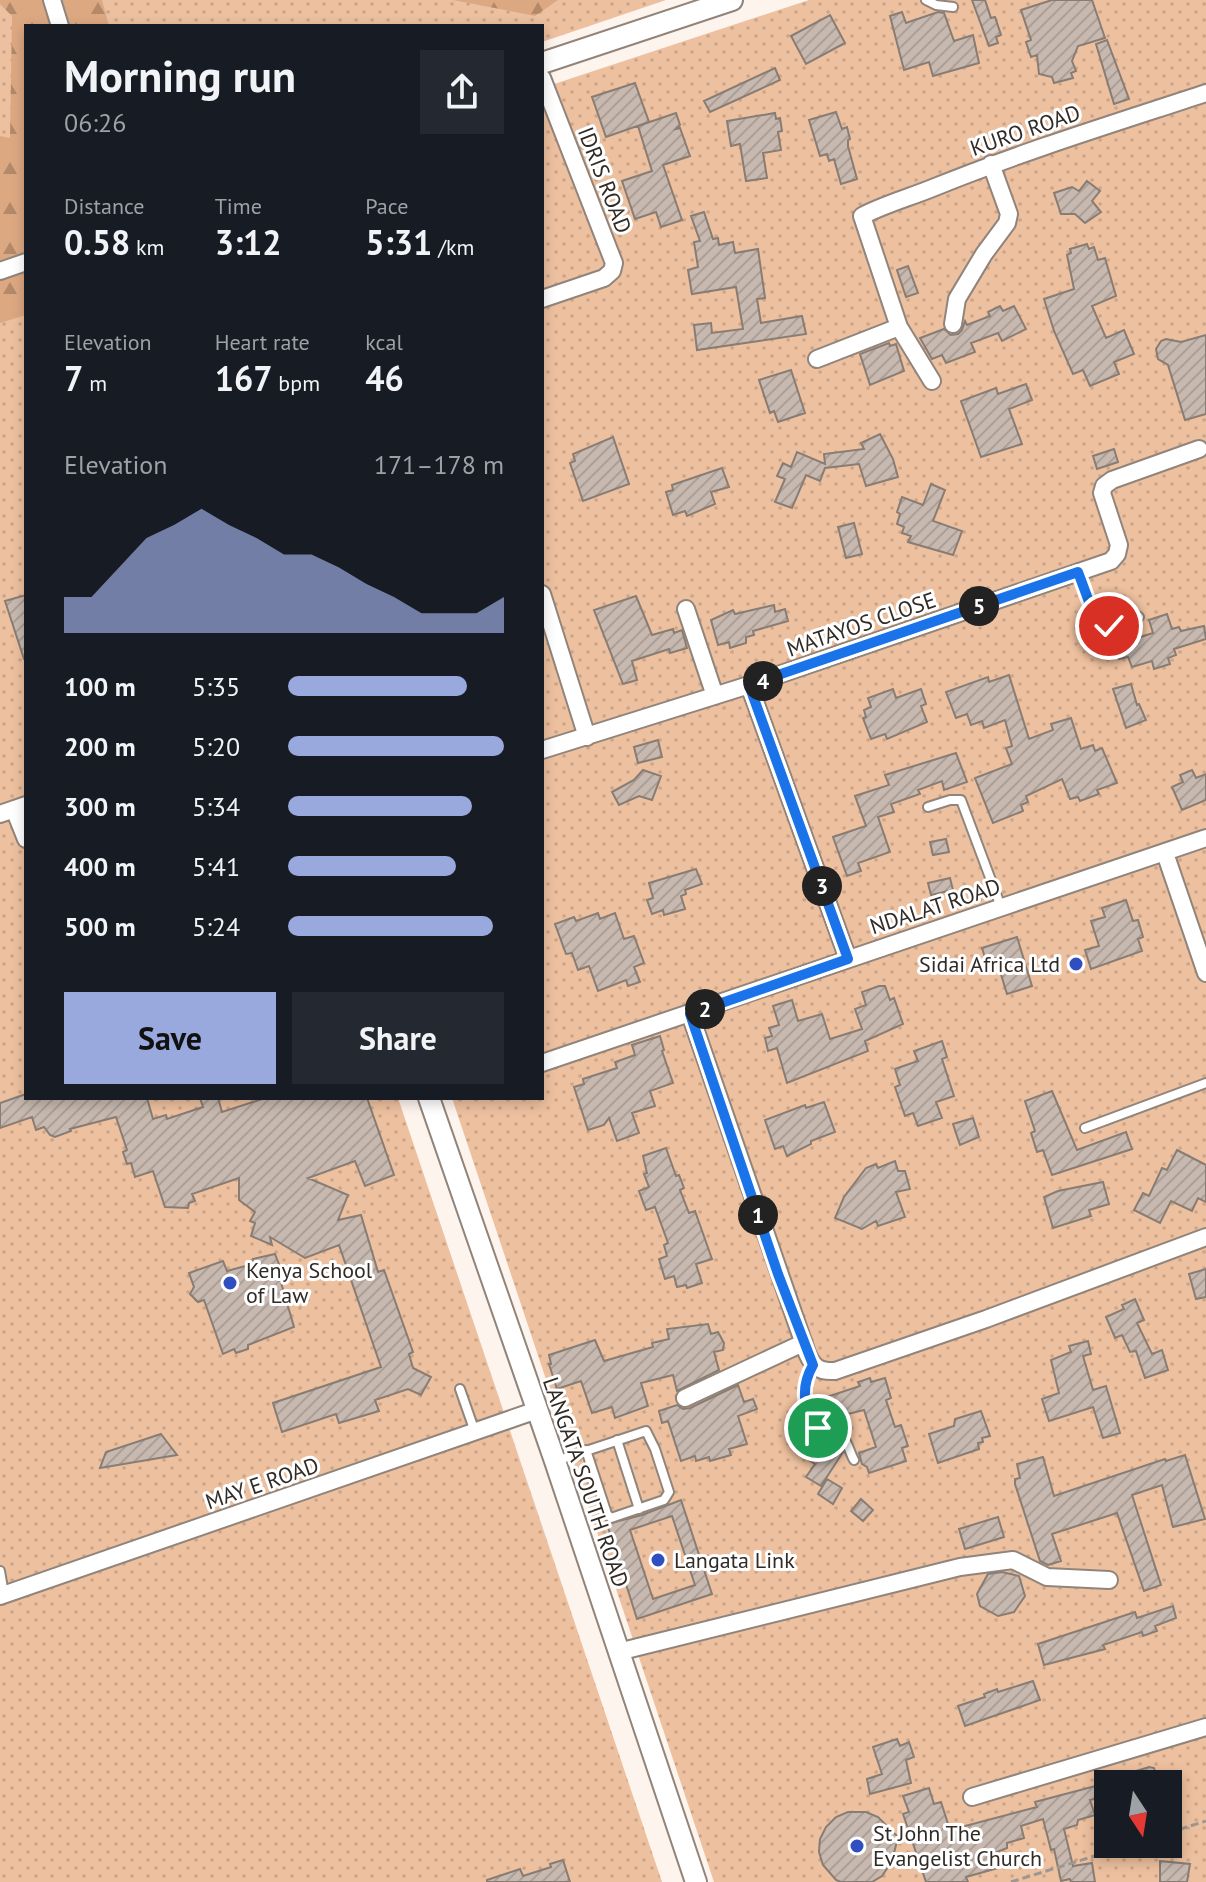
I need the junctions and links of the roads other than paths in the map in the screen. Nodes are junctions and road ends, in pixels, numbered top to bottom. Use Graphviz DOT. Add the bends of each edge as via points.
graph roads {
  1 [pos="52,0"];
  2 [pos="732,0"];
  3 [pos="926,0"];
  4 [pos="695,6"];
  5 [pos="953,7"];
  6 [pos="59,24"];
  7 [pos="544,62"];
  8 [pos="544,83"];
  9 [pos="1206,93"];
  10 [pos="991,164"];
  11 [pos="24,263"];
  12 [pos="0,271"];
  13 [pos="544,298"];
  14 [pos="953,324"];
  15 [pos="899,327"];
  16 [pos="817,359"];
  17 [pos="932,381"];
  18 [pos="1199,449"];
  19 [pos="1078,572"];
  20 [pos="544,600"];
  21 [pos="686,609"];
  22 [pos="1139,617"];
  23 [pos="749,685"];
  24 [pos="715,696"];
  25 [pos="587,737"];
  26 [pos="544,749"];
  27 [pos="928,807"];
  28 [pos="13,809"];
  29 [pos="24,834"];
  30 [pos="1206,838"];
  31 [pos="1165,853"];
  32 [pos="1001,908"];
  33 [pos="848,959"];
  34 [pos="1206,973"];
  35 [pos="690,1014"];
  36 [pos="544,1062"];
  37 [pos="1206,1083"];
  38 [pos="430,1100"];
  39 [pos="1085,1128"];
  40 [pos="1206,1237"];
  41 [pos="803,1343"];
  42 [pos="813,1365"];
  43 [pos="460,1389"];
  44 [pos="685,1398"];
  45 [pos="537,1410"];
  46 [pos="475,1432"];
  47 [pos="617,1440"];
  48 [pos="586,1450"];
  49 [pos="854,1460"];
  50 [pos="555,1461"];
  51 [pos="639,1509"];
  52 [pos="0,1571"];
  53 [pos="1109,1580"];
  54 [pos="2,1595"];
  55 [pos="618,1652"];
  56 [pos="1206,1727"];
  57 [pos="972,1797"];
  58 [pos="696,1882"];
  1 -- 6 [label="street"];
  2 -- 4 [label="street"];
  3 -- 5 [label="lane"];
  4 -- 7 [label="street"];
  8 -- 13 [label="street, IDRIS ROAD" via="614,263 604,278"];
  9 -- 10 [label="street, KURO ROAD"];
  10 -- 14 [label="street" via="1009,214 1007,223 957,299"];
  10 -- 15 [label="street, KURO ROAD" via="862,216"];
  11 -- 12 [label="street"];
  15 -- 16 [label="street"];
  15 -- 17 [label="street"];
  18 -- 19 [label="street, MATAYOS CLOSE" via="1104,486 1117,554"];
  19 -- 22 [label="lane" via="1098,624"];
  19 -- 23 [label="street, MATAYOS CLOSE"];
  20 -- 25 [label="street"];
  21 -- 24 [label="street"];
  23 -- 24 [label="street, MATAYOS CLOSE"];
  23 -- 33 [label="street"];
  24 -- 25 [label="street, MATAYOS CLOSE"];
  25 -- 26 [label="street, MATAYOS CLOSE"];
  27 -- 32 [label="lane" via="961,800"];
  28 -- 29 [label="street"];
  30 -- 31 [label="street, NDALAT ROAD"];
  31 -- 32 [label="street, NDALAT ROAD"];
  31 -- 34 [label="street"];
  32 -- 33 [label="street, NDALAT ROAD"];
  33 -- 35 [label="street, NDALAT ROAD"];
  35 -- 36 [label="street, NDALAT ROAD"];
  35 -- 41 [label="street"];
  37 -- 39 [label="lane"];
  38 -- 45 [label="street, LANGATA SOUTH ROAD"];
  40 -- 42 [label="street" via="835,1371"];
  41 -- 42 [label="street"];
  41 -- 44 [label="street"];
  42 -- 49 [label="lane" via="804,1389 808,1411 818,1428 846,1443"];
  43 -- 46 [label="lane"];
  45 -- 46 [label="street, MAY E ROAD"];
  45 -- 50 [label="street, LANGATA SOUTH ROAD"];
  46 -- 54 [label="street, MAY E ROAD"];
  47 -- 48 [label="lane"];
  47 -- 51 [label="lane"];
  47 -- 51 [label="lane" via="646,1431 669,1492 664,1500"];
  48 -- 50 [label="lane"];
  48 -- 51 [label="lane" via="607,1514 611,1518"];
  50 -- 55 [label="street, LANGATA SOUTH ROAD"];
  52 -- 54 [label="lane"];
  53 -- 55 [label="street" via="1047,1577 1013,1560 960,1567"];
  55 -- 58 [label="street, LANGATA SOUTH ROAD"];
  56 -- 57 [label="street"];
}
